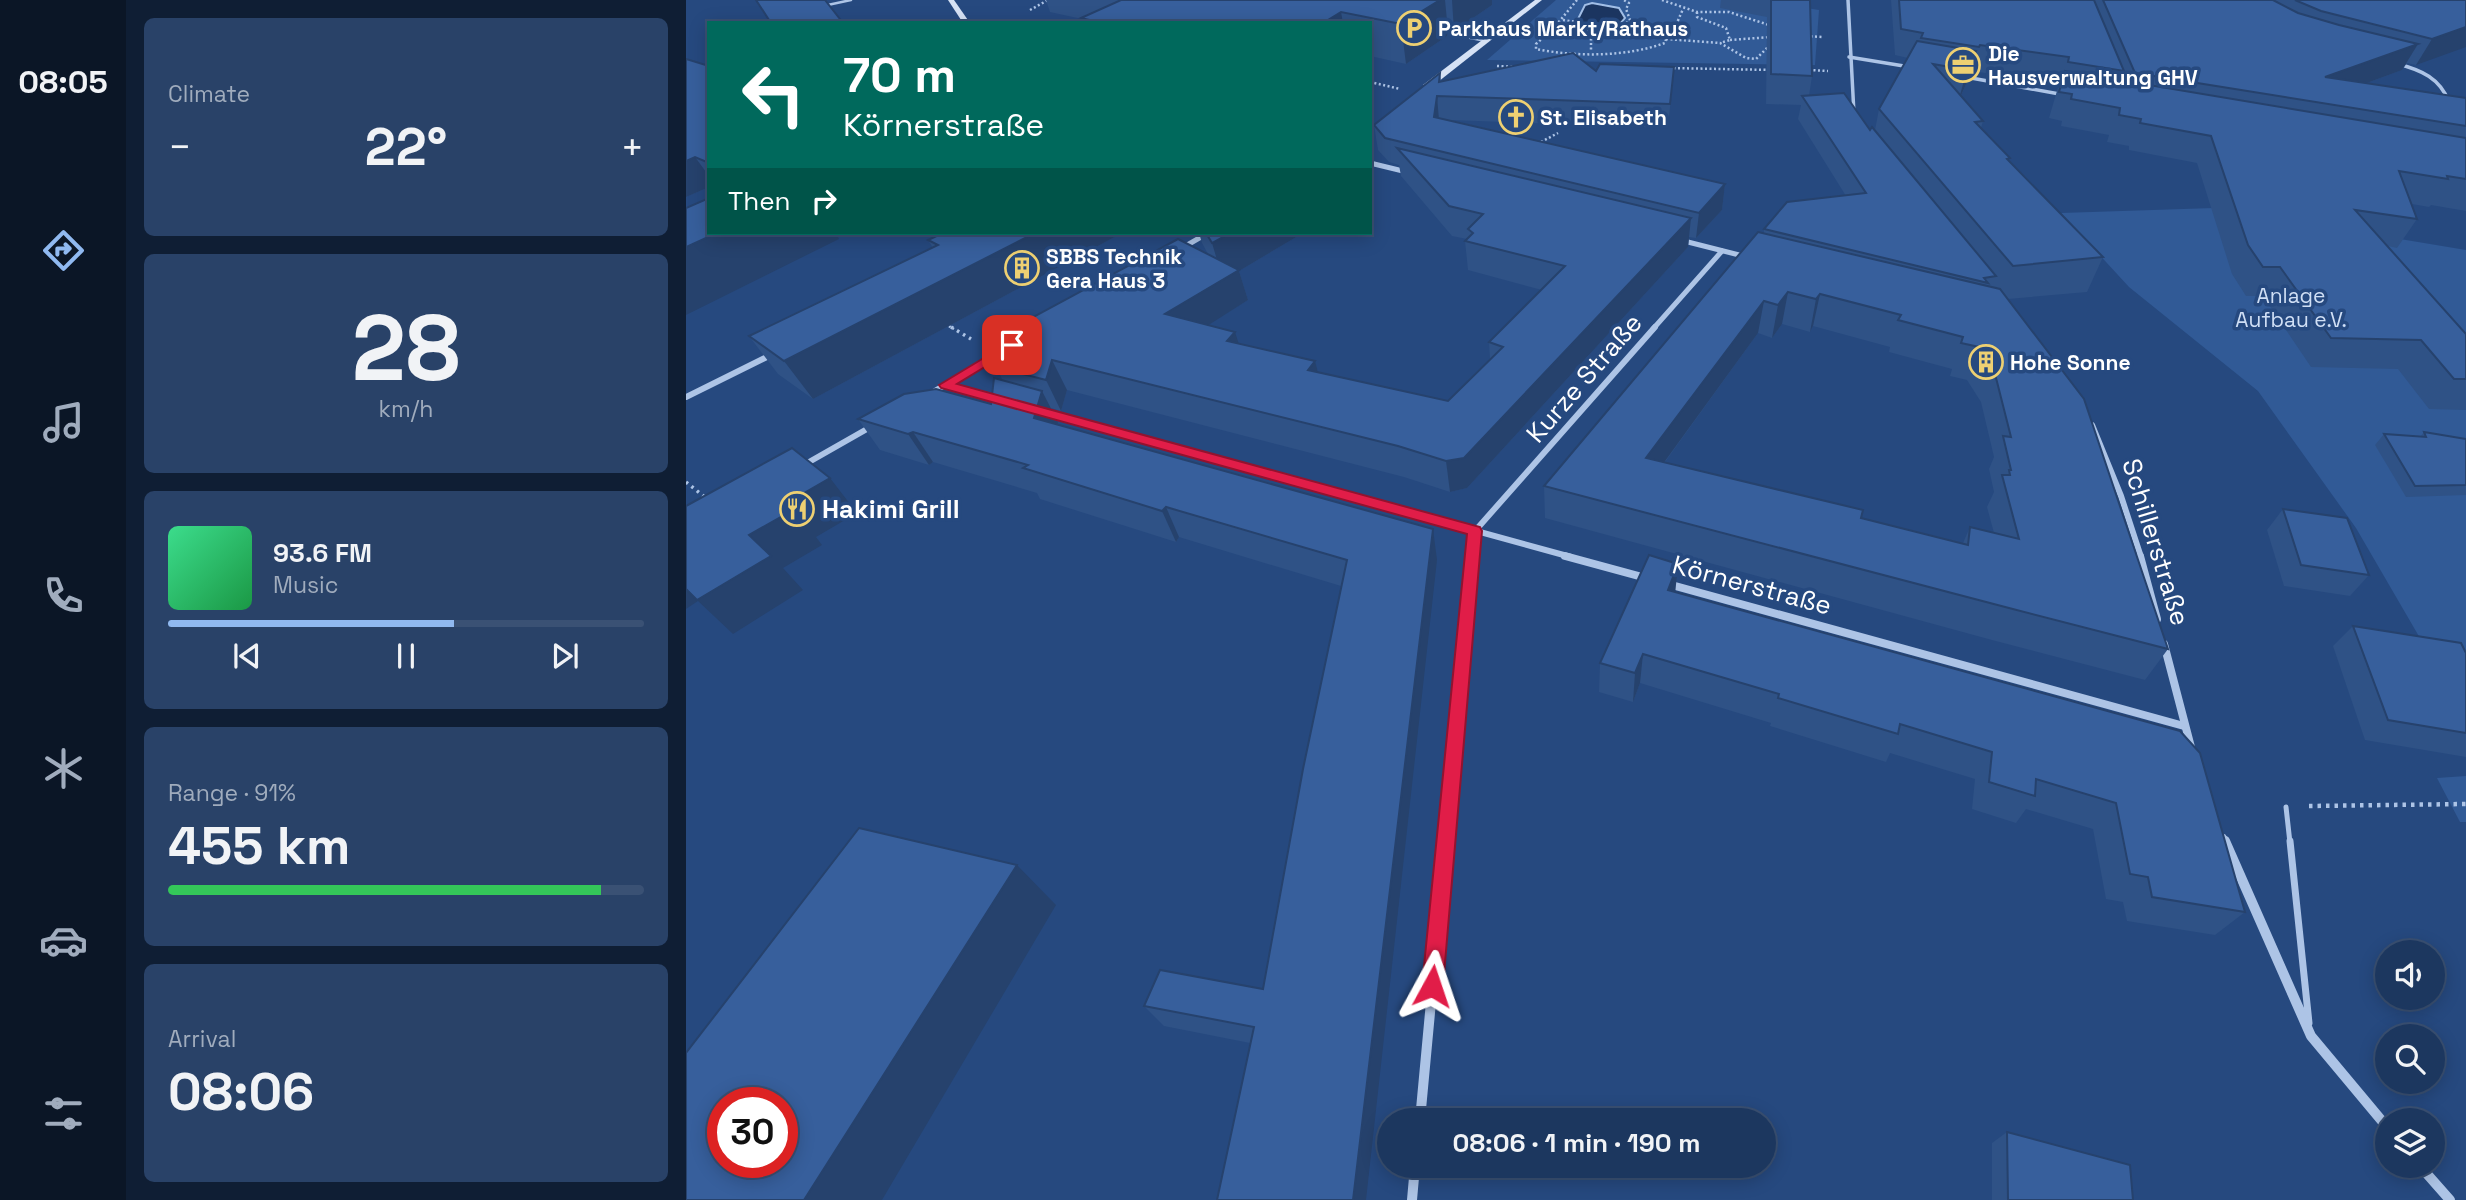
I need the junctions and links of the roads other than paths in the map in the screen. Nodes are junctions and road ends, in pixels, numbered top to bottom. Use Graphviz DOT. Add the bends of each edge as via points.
graph roads {
  1 [pos="851,0"];
  2 [pos="951,0"];
  3 [pos="1539,0"];
  4 [pos="1848,0"];
  5 [pos="824,6"];
  6 [pos="785,15"];
  7 [pos="766,21"];
  8 [pos="966,21"];
  9 [pos="1450,34"];
  10 [pos="1486,41"];
  11 [pos="1849,57"];
  12 [pos="2388,61"];
  13 [pos="1915,68"];
  14 [pos="1955,75"];
  15 [pos="1420,92"];
  16 [pos="2073,96"];
  17 [pos="2452,110"];
  18 [pos="1855,127"];
  19 [pos="1372,163"];
  20 [pos="1419,175"];
  21 [pos="1204,235"];
  22 [pos="1669,237"];
  23 [pos="1722,251"];
  24 [pos="1172,253"];
  25 [pos="1748,257"];
  26 [pos="1017,342"];
  27 [pos="783,348"];
  28 [pos="945,385"];
  29 [pos="686,397"];
  30 [pos="922,398"];
  31 [pos="1012,403"];
  32 [pos="1038,410"];
  33 [pos="887,418"];
  34 [pos="2091,423"];
  35 [pos="794,471"];
  36 [pos="1475,531"];
  37 [pos="1649,579"];
  38 [pos="1662,582"];
  39 [pos="2158,622"];
  40 [pos="2161,635"];
  41 [pos="2184,726"];
  42 [pos="2197,763"];
  43 [pos="2286,807"];
  44 [pos="2219,826"];
  45 [pos="2311,1036"];
  46 [pos="1421,1108"];
  47 [pos="2375,1113"];
  48 [pos="1414,1178"];
  49 [pos="2431,1178"];
  50 [pos="1412,1200"];
  51 [pos="2450,1200"];
  1 -- 5 [label="lane"];
  2 -- 8 [label="main road"];
  3 -- 10 [label="main road"];
  4 -- 11 [label="street"];
  6 -- 7 [label="lane"];
  9 -- 10 [label="lane"];
  10 -- 15 [label="main road"];
  11 -- 13 [label="street"];
  11 -- 18 [label="street"];
  12 -- 17 [label="street" via="2445,87"];
  14 -- 16 [label="street"];
  19 -- 20 [label="street"];
  21 -- 24 [label="street"];
  22 -- 23 [label="street"];
  23 -- 25 [label="street"];
  23 -- 36 [label="street, Kurze Straße"];
  26 -- 28 [label="street"];
  27 -- 29 [label="street"];
  28 -- 30 [label="street"];
  28 -- 31 [label="street"];
  32 -- 36 [label="street, Körnerstraße"];
  33 -- 35 [label="street"];
  34 -- 39 [label="street, Schillerstraße" via="2107,457"];
  36 -- 37 [label="street, Körnerstraße"];
  36 -- 46 [label="street"];
  38 -- 41 [label="street, Körnerstraße"];
  40 -- 41 [label="street, Schillerstraße"];
  41 -- 42 [label="street, Schillerstraße"];
  43 -- 45 [label="lane"];
  44 -- 45 [label="street"];
  45 -- 47 [label="street"];
  48 -- 50 [label="street"];
  49 -- 51 [label="street"];
}
